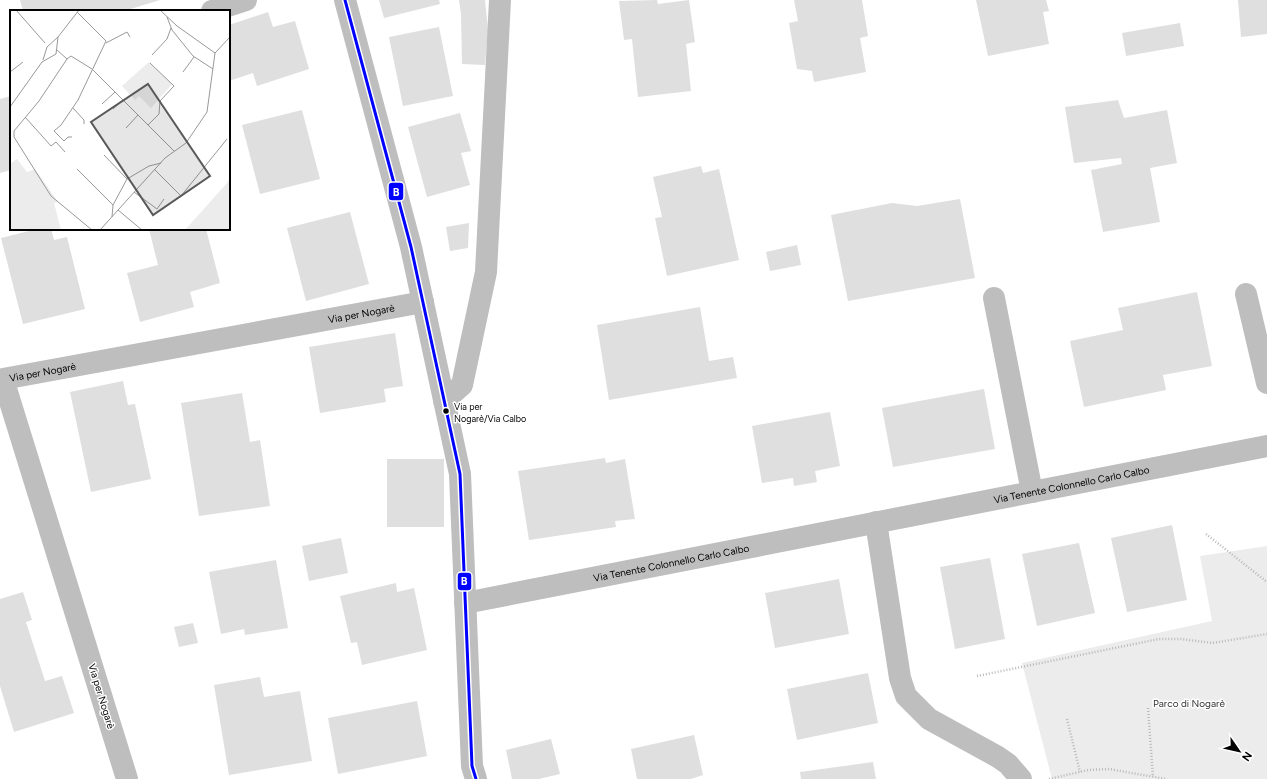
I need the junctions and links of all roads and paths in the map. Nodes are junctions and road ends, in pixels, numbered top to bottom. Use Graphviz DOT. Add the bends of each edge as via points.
graph roads {
  1 [pos="246,0"];
  2 [pos="345,0"];
  3 [pos="500,0"];
  4 [pos="215,10"];
  5 [pos="1246,294"];
  6 [pos="994,298"];
  7 [pos="423,302"];
  8 [pos="1267,383"];
  9 [pos="444,401"];
  10 [pos="1267,446"];
  11 [pos="1032,492"];
  12 [pos="876,522"];
  13 [pos="1206,534"];
  14 [pos="1267,582"];
  15 [pos="465,603"];
  16 [pos="1267,634"];
  17 [pos="977,676"];
  18 [pos="1148,708"];
  19 [pos="1067,719"];
  20 [pos="1080,772"];
  21 [pos="1153,777"];
  22 [pos="128,779"];
  23 [pos="476,779"];
  24 [pos="1021,779"];
  25 [pos="1049,779"];
  26 [pos="1166,779"];
  1 -- 4 [label="street"];
  2 -- 7 [label="street" via="409,239"];
  3 -- 9 [label="street" via="486,272 462,385"];
  5 -- 8 [label="street"];
  6 -- 11 [label="street"];
  7 -- 9 [label="street"];
  7 -- 22 [label="street, Via per Nogarè" via="3,379"];
  9 -- 15 [label="street" via="460,474"];
  10 -- 11 [label="street, Via Tenente Colonnello Carlo Calbo"];
  11 -- 12 [label="street, Via Tenente Colonnello Carlo Calbo"];
  12 -- 15 [label="street, Via Tenente Colonnello Carlo Calbo"];
  12 -- 24 [label="street" via="900,678 906,696 929,718 1008,764"];
  13 -- 14 [label="path"];
  15 -- 23 [label="street" via="472,766"];
  16 -- 17 [label="path" via="1213,643 1181,638 1159,640"];
  18 -- 21 [label="path"];
  19 -- 20 [label="path"];
  20 -- 21 [label="path" via="1109,769"];
  20 -- 25 [label="path"];
  21 -- 26 [label="path"];
}
